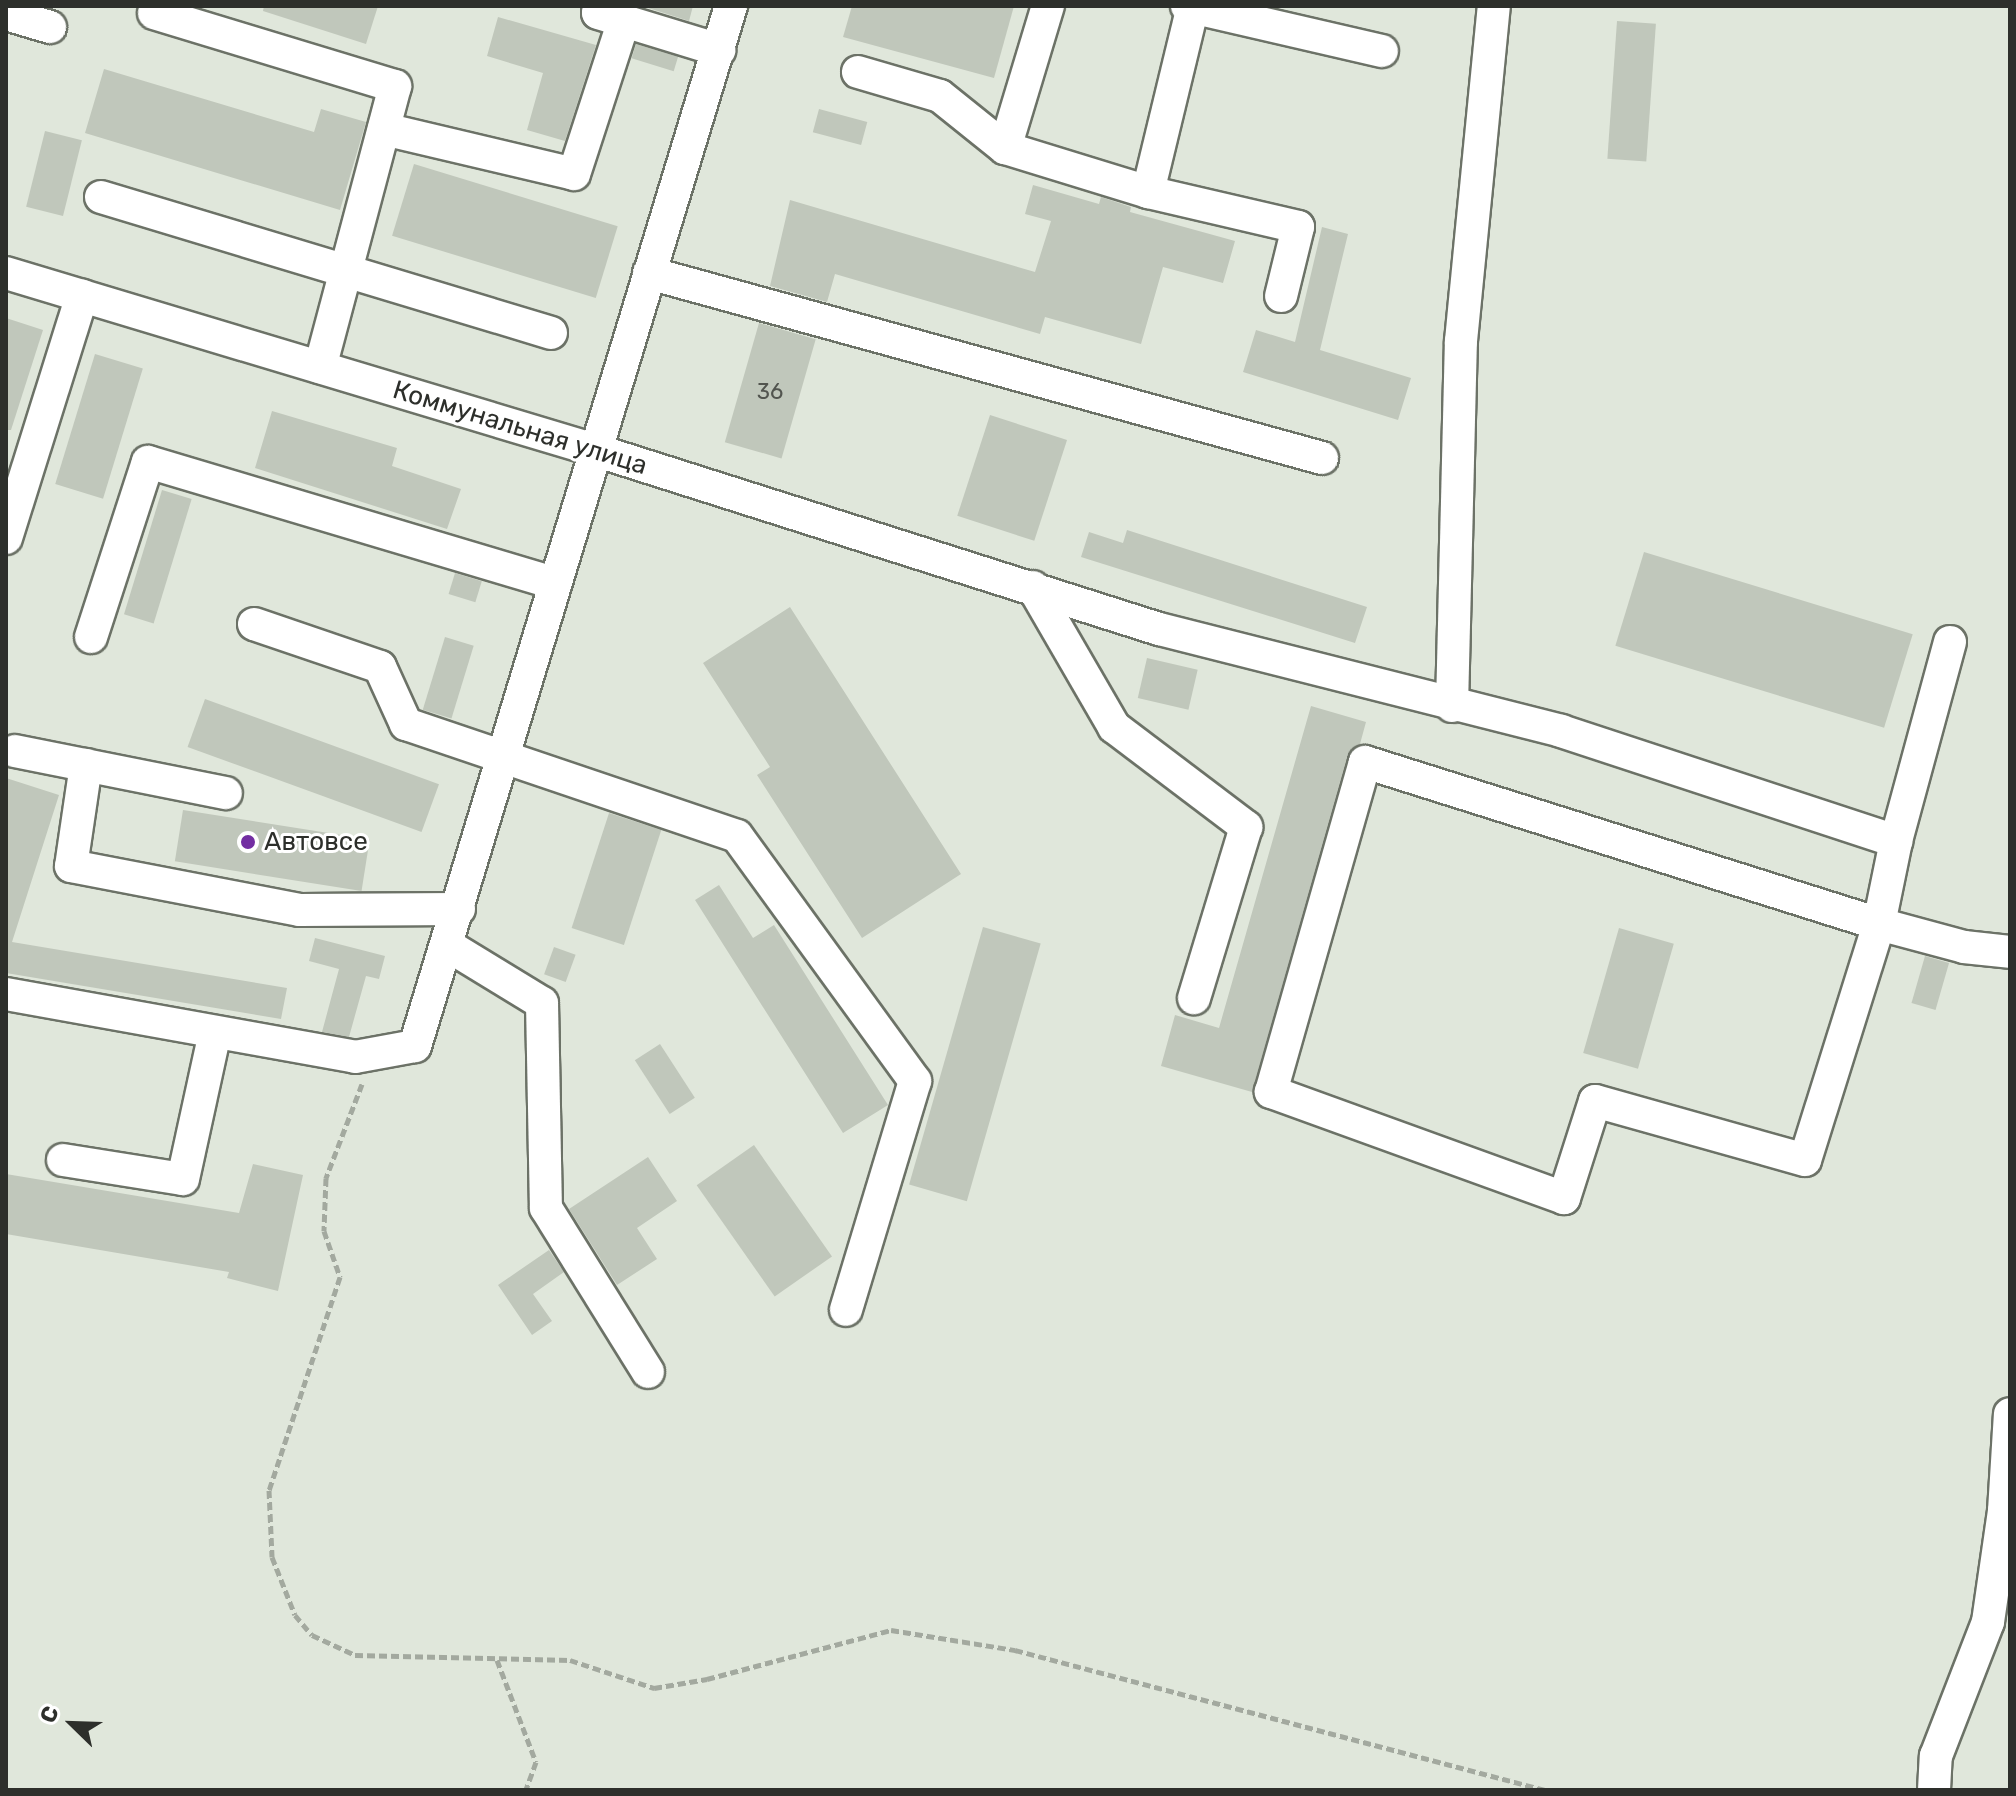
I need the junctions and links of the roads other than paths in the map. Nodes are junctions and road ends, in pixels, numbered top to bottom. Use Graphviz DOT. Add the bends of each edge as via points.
graph roads {
  1 [pos="731,6"];
  2 [pos="1048,6"];
  3 [pos="1494,6"];
  4 [pos="1191,7"];
  5 [pos="154,13"];
  6 [pos="612,13"];
  7 [pos="6,14"];
  8 [pos="50,27"];
  9 [pos="719,50"];
  10 [pos="1382,51"];
  11 [pos="858,72"];
  12 [pos="384,129"];
  13 [pos="1005,148"];
  14 [pos="1148,192"];
  15 [pos="101,197"];
  16 [pos="346,270"];
  17 [pos="6,273"];
  18 [pos="649,273"];
  19 [pos="82,296"];
  20 [pos="1281,296"];
  21 [pos="551,333"];
  22 [pos="320,367"];
  23 [pos="595,450"];
  24 [pos="1322,458"];
  25 [pos="6,538"];
  26 [pos="555,583"];
  27 [pos="1033,587"];
  28 [pos="254,624"];
  29 [pos="91,637"];
  30 [pos="1950,642"];
  31 [pos="1452,706"];
  32 [pos="15,751"];
  33 [pos="506,755"];
  34 [pos="86,765"];
  35 [pos="226,793"];
  36 [pos="1896,841"];
  37 [pos="459,909"];
  38 [pos="1879,924"];
  39 [pos="447,945"];
  40 [pos="2010,952"];
  41 [pos="6,994"];
  42 [pos="1194,998"];
  43 [pos="215,1032"];
  44 [pos="63,1160"];
  45 [pos="846,1310"];
  46 [pos="648,1372"];
  47 [pos="2010,1414"];
  48 [pos="1934,1790"];
  1 -- 9 [label="street"];
  2 -- 13 [label="street"];
  3 -- 31 [label="street" via="1461,341"];
  4 -- 10 [label="street"];
  4 -- 14 [label="street"];
  5 -- 12 [label="street" via="395,86"];
  6 -- 9 [label="street"];
  6 -- 12 [label="street" via="574,174"];
  7 -- 8 [label="street"];
  9 -- 18 [label="street"];
  11 -- 13 [label="street" via="940,96"];
  12 -- 16 [label="street"];
  13 -- 14 [label="street"];
  14 -- 20 [label="street" via="1298,227"];
  15 -- 16 [label="street"];
  16 -- 21 [label="street"];
  16 -- 22 [label="street"];
  17 -- 19 [label="street, Коммунальная улица"];
  18 -- 23 [label="street"];
  18 -- 24 [label="street"];
  19 -- 22 [label="street, Коммунальная улица"];
  19 -- 25 [label="street"];
  22 -- 23 [label="street, Коммунальная улица"];
  23 -- 26 [label="street"];
  23 -- 27 [label="street, Коммунальная улица"];
  26 -- 29 [label="street" via="148,462"];
  26 -- 33 [label="street"];
  27 -- 31 [label="street, Коммунальная улица" via="1159,629"];
  27 -- 42 [label="street" via="1114,727 1246,827"];
  28 -- 33 [label="street" via="380,667 406,724"];
  30 -- 36 [label="street"];
  31 -- 36 [label="street, Коммунальная улица" via="1561,731"];
  32 -- 34 [label="street"];
  33 -- 37 [label="street"];
  33 -- 45 [label="street" via="737,836 915,1081"];
  34 -- 35 [label="street"];
  34 -- 37 [label="street" via="71,866 300,910"];
  36 -- 38 [label="street"];
  37 -- 39 [label="street"];
  38 -- 38 [label="street" via="1365,762 1271,1092 1564,1198 1595,1101 1805,1160"];
  38 -- 40 [label="street" via="1964,947"];
  39 -- 43 [label="street" via="415,1046 355,1057"];
  39 -- 46 [label="street" via="542,1003 546,1208"];
  41 -- 43 [label="street"];
  43 -- 44 [label="street" via="183,1179"];
  47 -- 48 [label="street" via="2004,1511 1988,1622 1936,1756"];
}
